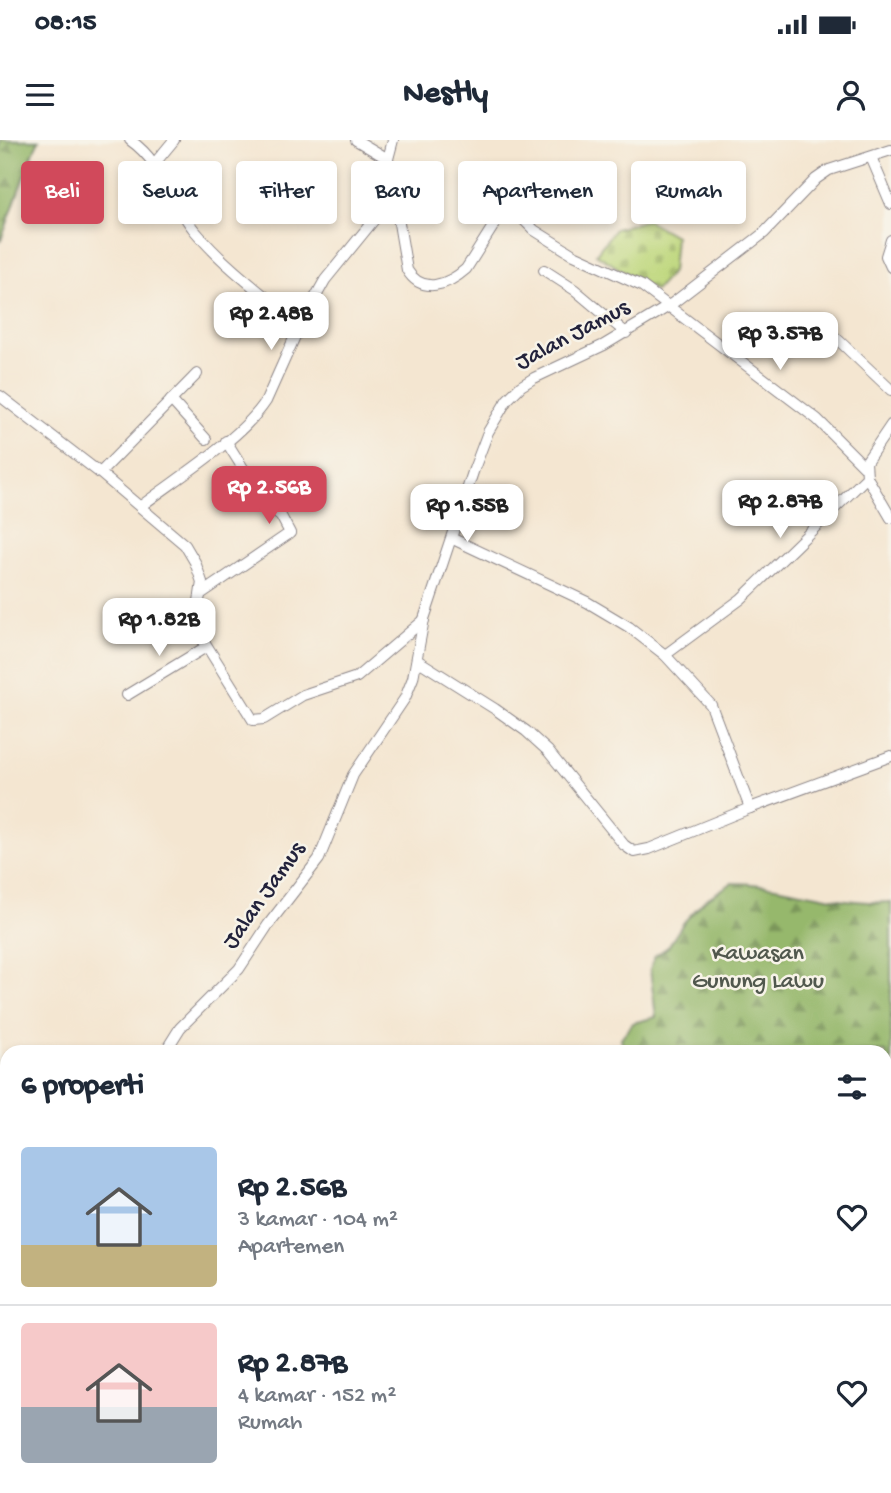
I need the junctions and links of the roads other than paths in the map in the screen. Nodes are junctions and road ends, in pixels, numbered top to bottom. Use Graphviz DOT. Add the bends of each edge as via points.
graph roads {
  1 [pos="130,140"];
  2 [pos="174,140"];
  3 [pos="356,140"];
  4 [pos="393,140"];
  5 [pos="891,150"];
  6 [pos="871,157"];
  7 [pos="388,159"];
  8 [pos="153,161"];
  9 [pos="157,161"];
  10 [pos="891,204"];
  11 [pos="191,224"];
  12 [pos="370,224"];
  13 [pos="400,224"];
  14 [pos="891,240"];
  15 [pos="891,267"];
  16 [pos="544,270"];
  17 [pos="669,306"];
  18 [pos="300,325"];
  19 [pos="626,333"];
  20 [pos="834,335"];
  21 [pos="197,374"];
  22 [pos="891,390"];
  23 [pos="0,396"];
  24 [pos="171,400"];
  25 [pos="891,425"];
  26 [pos="206,439"];
  27 [pos="226,441"];
  28 [pos="866,472"];
  29 [pos="100,473"];
  30 [pos="141,506"];
  31 [pos="891,518"];
  32 [pos="453,539"];
  33 [pos="202,593"];
  34 [pos="424,619"];
  35 [pos="206,647"];
  36 [pos="665,655"];
  37 [pos="416,660"];
  38 [pos="127,695"];
  39 [pos="891,755"];
  40 [pos="750,808"];
  41 [pos="169,1045"];
  1 -- 8 [label="street"];
  2 -- 9 [label="street"];
  3 -- 7 [label="street"];
  4 -- 7 [label="street"];
  5 -- 6 [label="street, Jalan Jamus"];
  6 -- 10 [label="street"];
  6 -- 17 [label="street, Jalan Jamus" via="845,163 816,179 764,233"];
  11 -- 18 [label="street" via="240,275"];
  12 -- 18 [label="street" via="335,265"];
  13 -- 17 [label="street" via="407,270 419,283 434,286 458,276 508,208 556,244 642,286"];
  14 -- 15 [label="street" via="886,256"];
  16 -- 19 [label="street"];
  17 -- 19 [label="street, Jalan Jamus"];
  17 -- 28 [label="street" via="817,419"];
  18 -- 27 [label="street" via="266,401"];
  19 -- 32 [label="street, Jalan Jamus" via="534,378 507,400 488,432"];
  20 -- 22 [label="street"];
  21 -- 24 [label="street"];
  23 -- 29 [label="street"];
  24 -- 26 [label="street"];
  24 -- 29 [label="street"];
  25 -- 28 [label="street" via="869,457"];
  27 -- 30 [label="street"];
  27 -- 33 [label="street" via="254,492 291,531"];
  28 -- 31 [label="street"];
  28 -- 36 [label="street" via="741,599"];
  29 -- 30 [label="street"];
  30 -- 33 [label="street" via="189,551 201,576"];
  32 -- 34 [label="street, Jalan Jamus"];
  32 -- 36 [label="street" via="587,602"];
  33 -- 35 [label="street" via="195,627"];
  34 -- 35 [label="street" via="357,677 303,695 257,721"];
  34 -- 37 [label="street, Jalan Jamus"];
  35 -- 38 [label="street"];
  36 -- 40 [label="street" via="711,705"];
  37 -- 40 [label="street" via="548,751 634,852"];
  37 -- 41 [label="street, Jalan Jamus" via="405,698 353,775 318,859 239,969 180,1028"];
  39 -- 40 [label="street"];
}
